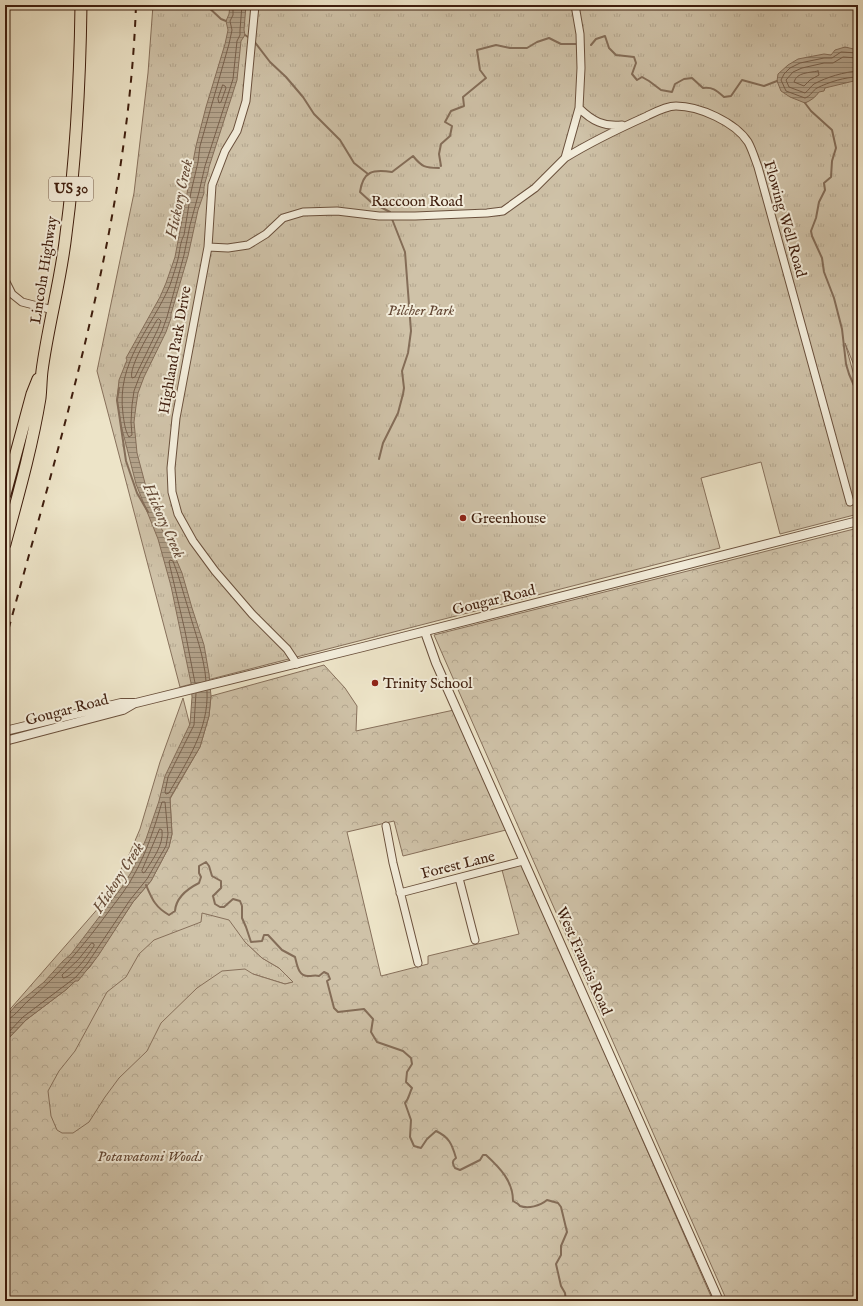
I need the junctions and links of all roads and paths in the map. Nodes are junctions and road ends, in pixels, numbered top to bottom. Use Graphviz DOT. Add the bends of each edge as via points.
graph roads {
  1 [pos="81,5"];
  2 [pos="254,5"];
  3 [pos="575,5"];
  4 [pos="579,108"];
  5 [pos="628,124"];
  6 [pos="565,158"];
  7 [pos="208,247"];
  8 [pos="5,280"];
  9 [pos="54,310"];
  10 [pos="42,371"];
  11 [pos="5,494"];
  12 [pos="850,502"];
  13 [pos="858,521"];
  14 [pos="8,524"];
  15 [pos="5,544"];
  16 [pos="425,632"];
  17 [pos="297,664"];
  18 [pos="136,703"];
  19 [pos="5,732"];
  20 [pos="5,741"];
  21 [pos="386,826"];
  22 [pos="523,861"];
  23 [pos="459,878"];
  24 [pos="400,893"];
  25 [pos="476,940"];
  26 [pos="418,963"];
  27 [pos="719,1301"];
  1 -- 9 [label="main road, Lincoln Highway / US 30" via="74,161"];
  2 -- 7 [label="street, Highland Park Drive" via="246,101 237,131 225,150 212,185"];
  3 -- 4 [label="street, Raccoon Road" via="580,34"];
  4 -- 5 [label="street" via="590,118 611,126"];
  4 -- 6 [label="street, Raccoon Road"];
  5 -- 6 [label="street, Flowing Well Road"];
  5 -- 12 [label="street, Flowing Well Road" via="674,106 690,108 736,128 748,142 758,167"];
  6 -- 7 [label="street, Raccoon Road" via="535,188 504,211 415,216 379,216 337,211 304,212 283,218 266,234 248,245"];
  7 -- 17 [label="street, Highland Park Drive" via="176,418 171,468 172,492 178,514 197,547 252,614 287,649"];
  8 -- 9 [label="street" via="12,294 22,302"];
  9 -- 10 [label="main road, Lincoln Highway / US 30"];
  10 -- 11 [label="main road, Lincoln Highway / US 30" via="32,394"];
  10 -- 14 [label="main road, Lincoln Highway / US 30" via="34,427"];
  13 -- 16 [label="street, Gougar Road"];
  14 -- 15 [label="main road, Lincoln Highway / US 30"];
  16 -- 17 [label="street, Gougar Road"];
  16 -- 22 [label="street, West Francis Road" via="436,663"];
  17 -- 18 [label="street, Gougar Road"];
  18 -- 19 [label="street, Gougar Road" via="121,703"];
  18 -- 20 [label="street, Gougar Road" via="123,710"];
  21 -- 24 [label="street"];
  22 -- 23 [label="street, Forest Lane"];
  22 -- 27 [label="street, West Francis Road"];
  23 -- 24 [label="street, Forest Lane"];
  23 -- 25 [label="street"];
  24 -- 26 [label="street"];
}
